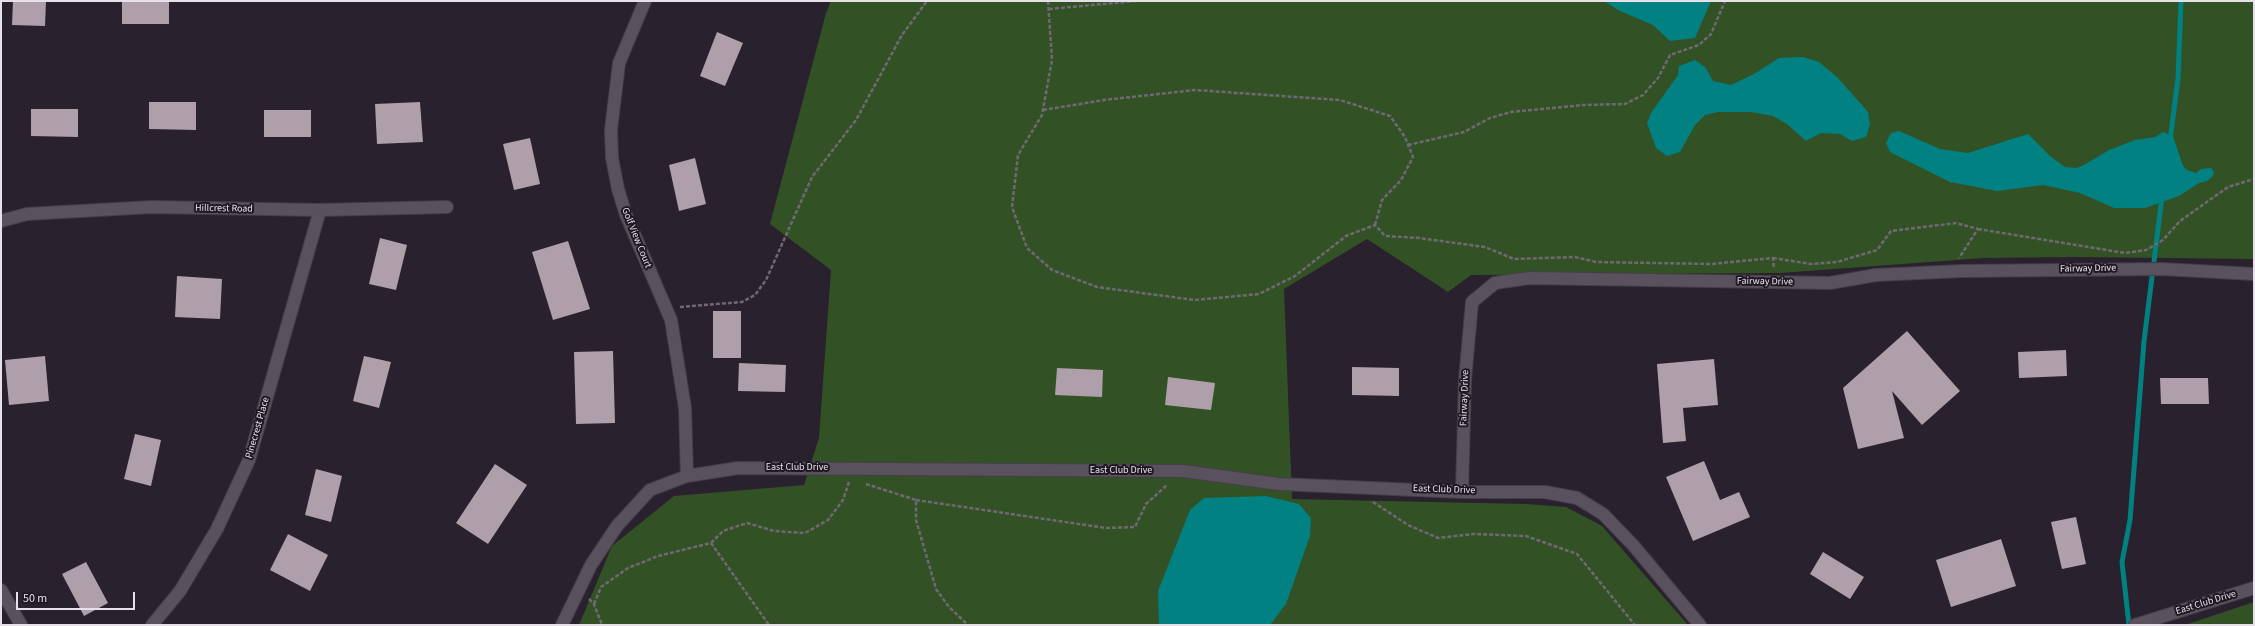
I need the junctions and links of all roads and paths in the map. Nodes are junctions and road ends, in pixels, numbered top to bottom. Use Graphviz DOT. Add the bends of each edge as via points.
graph roads {
  1 [pos="646,1"];
  2 [pos="927,1"];
  3 [pos="1048,1"];
  4 [pos="1136,1"];
  5 [pos="1725,1"];
  6 [pos="1049,10"];
  7 [pos="1043,110"];
  8 [pos="1408,145"];
  9 [pos="2254,179"];
  10 [pos="447,207"];
  11 [pos="320,210"];
  12 [pos="1,221"];
  13 [pos="1375,225"];
  14 [pos="1978,229"];
  15 [pos="1773,258"];
  16 [pos="1950,271"];
  17 [pos="2254,274"];
  18 [pos="1775,282"];
  19 [pos="665,308"];
  20 [pos="854,469"];
  21 [pos="1183,471"];
  22 [pos="687,476"];
  23 [pos="865,484"];
  24 [pos="1462,492"];
  25 [pos="916,500"];
  26 [pos="1369,500"];
  27 [pos="712,543"];
  28 [pos="580,587"];
  29 [pos="2254,588"];
  30 [pos="1,590"];
  31 [pos="594,604"];
  32 [pos="21,625"];
  33 [pos="152,625"];
  34 [pos="562,625"];
  35 [pos="602,625"];
  36 [pos="769,625"];
  37 [pos="968,625"];
  38 [pos="1635,625"];
  39 [pos="1700,625"];
  40 [pos="2135,625"];
  1 -- 19 [label="street, Golf View Court" via="619,63 612,130 612,158 626,215"];
  2 -- 19 [label="path" via="902,35 856,120 812,177 766,280 755,295 742,302"];
  3 -- 6 [label="path"];
  4 -- 6 [label="path"];
  5 -- 8 [label="path" via="1711,34 1699,45 1670,55 1658,78 1643,95 1625,104 1561,106 1511,112 1490,118 1464,132"];
  6 -- 7 [label="path" via="1052,60"];
  7 -- 8 [label="path" via="1195,90 1340,100 1390,116"];
  7 -- 13 [label="path" via="1018,155 1012,207 1027,248 1052,270 1097,287 1195,300 1259,294 1295,276 1346,236"];
  8 -- 13 [label="path" via="1413,157 1401,180 1382,200"];
  9 -- 14 [label="path" via="2228,187 2180,221 2163,240 2146,250 2125,252"];
  10 -- 11 [label="street, Hillcrest Road"];
  11 -- 12 [label="street, Hillcrest Road" via="152,207 27,214"];
  11 -- 33 [label="street, Pinecrest Place" via="249,460 217,529 180,591"];
  13 -- 15 [label="path" via="1385,236 1485,247 1514,259 1575,257 1596,262 1711,264"];
  14 -- 15 [label="path" via="1956,223 1891,231 1877,250 1837,262 1811,264"];
  14 -- 16 [label="path"];
  15 -- 18 [label="path"];
  16 -- 17 [label="street, Fairway Drive" via="2161,269"];
  16 -- 18 [label="street, Fairway Drive" via="1876,275 1830,283"];
  18 -- 24 [label="street, Fairway Drive" via="1529,278 1495,282 1472,302 1465,380"];
  19 -- 22 [label="street, Golf View Court" via="671,320 680,370"];
  20 -- 21 [label="street, East Club Drive"];
  20 -- 22 [label="street, East Club Drive" via="738,468"];
  20 -- 27 [label="path" via="843,500 828,520 805,533 774,531 747,523 723,531"];
  21 -- 24 [label="street, East Club Drive" via="1279,484"];
  21 -- 25 [label="path" via="1146,504 1135,527 1106,528"];
  22 -- 28 [label="street, East Club Drive" via="650,490 617,526 591,565"];
  23 -- 25 [label="path"];
  24 -- 39 [label="street, East Club Drive" via="1545,492 1577,498 1603,514 1633,545"];
  25 -- 37 [label="path" via="916,520 936,589 949,607"];
  26 -- 38 [label="path" via="1408,525 1438,538 1473,534 1526,536 1577,554"];
  27 -- 31 [label="path" via="658,556 628,568 601,587"];
  27 -- 36 [label="path"];
  28 -- 31 [label="path"];
  28 -- 34 [label="street, East Club Drive"];
  29 -- 40 [label="street, East Club Drive"];
  30 -- 32 [label="street"];
  31 -- 35 [label="path"];
}
